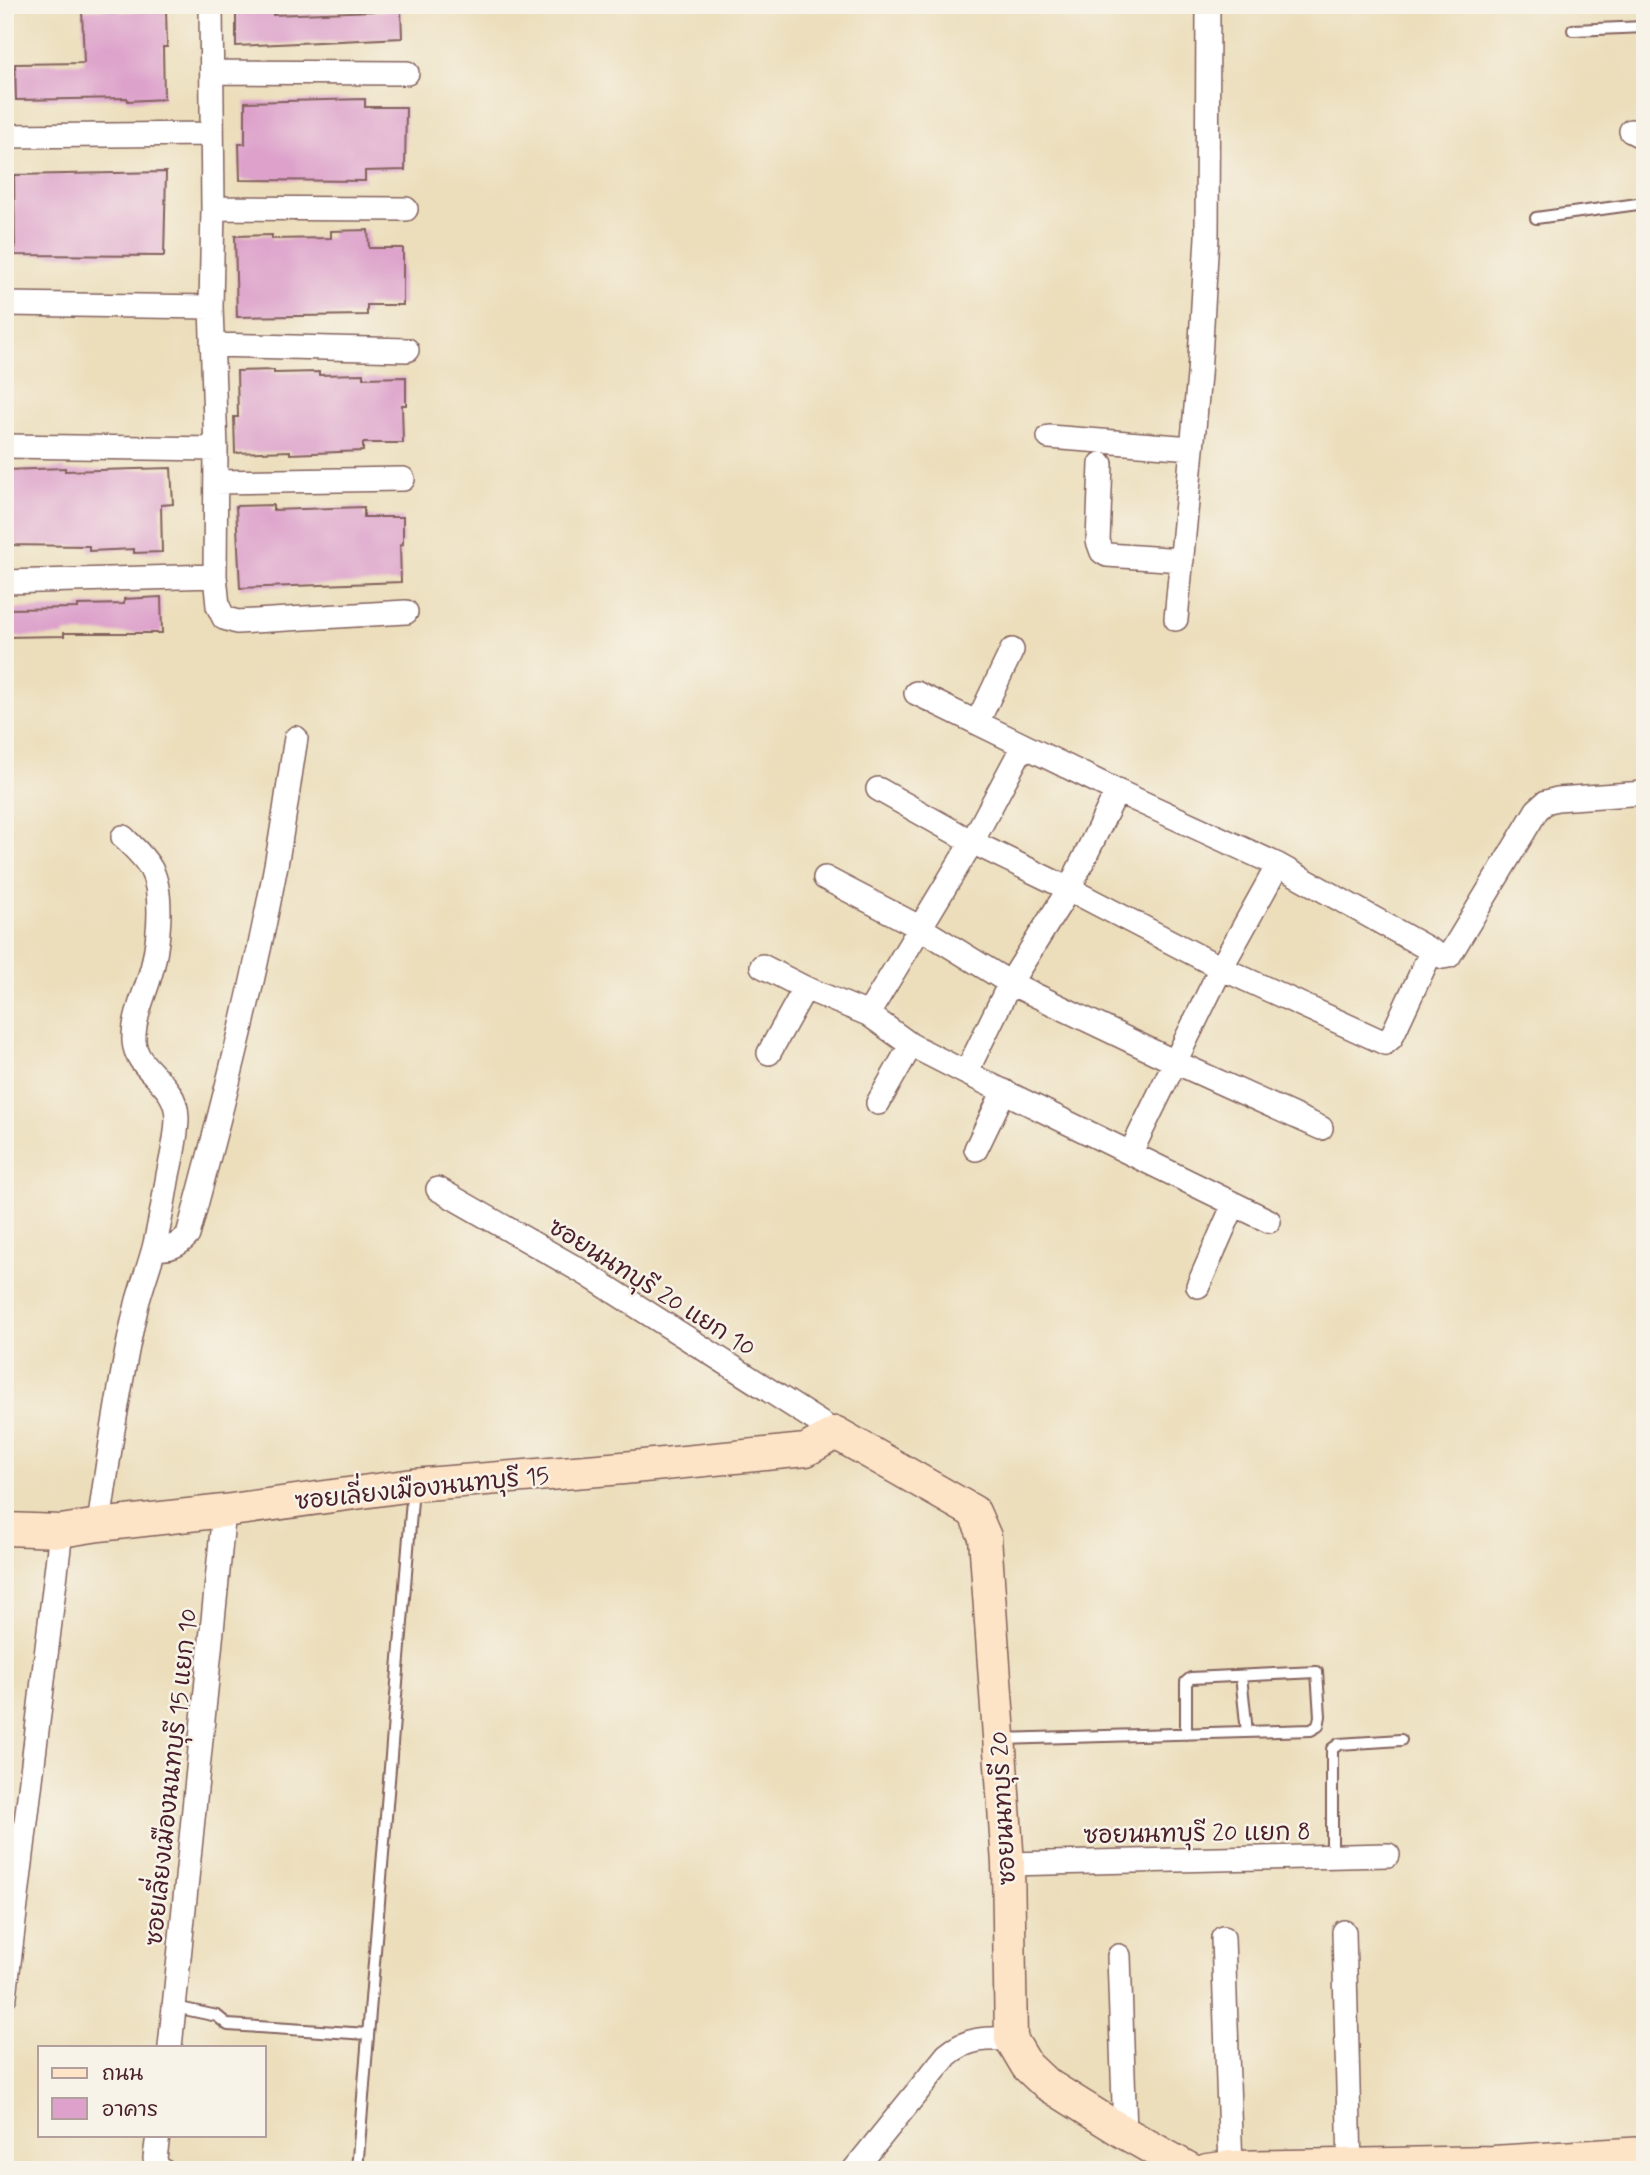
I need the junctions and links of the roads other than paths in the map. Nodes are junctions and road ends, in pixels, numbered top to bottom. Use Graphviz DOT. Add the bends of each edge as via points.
graph roads {
  1 [pos="211,5"];
  2 [pos="1208,5"];
  3 [pos="1645,27"];
  4 [pos="1573,30"];
  5 [pos="212,72"];
  6 [pos="407,74"];
  7 [pos="212,134"];
  8 [pos="5,136"];
  9 [pos="1645,203"];
  10 [pos="213,208"];
  11 [pos="406,209"];
  12 [pos="1536,218"];
  13 [pos="5,304"];
  14 [pos="211,307"];
  15 [pos="212,345"];
  16 [pos="407,350"];
  17 [pos="1049,437"];
  18 [pos="5,446"];
  19 [pos="216,449"];
  20 [pos="1192,449"];
  21 [pos="1101,464"];
  22 [pos="403,479"];
  23 [pos="216,482"];
  24 [pos="1182,560"];
  25 [pos="215,576"];
  26 [pos="5,582"];
  27 [pos="406,612"];
  28 [pos="1176,619"];
  29 [pos="1012,650"];
  30 [pos="916,693"];
  31 [pos="977,723"];
  32 [pos="296,738"];
  33 [pos="1023,746"];
  34 [pos="878,789"];
  35 [pos="1117,791"];
  36 [pos="1645,793"];
  37 [pos="122,838"];
  38 [pos="972,842"];
  39 [pos="1278,865"];
  40 [pos="825,878"];
  41 [pos="1069,889"];
  42 [pos="919,927"];
  43 [pos="1431,952"];
  44 [pos="762,966"];
  45 [pos="1221,968"];
  46 [pos="1010,984"];
  47 [pos="805,988"];
  48 [pos="868,1014"];
  49 [pos="911,1045"];
  50 [pos="769,1053"];
  51 [pos="1175,1062"];
  52 [pos="965,1073"];
  53 [pos="1004,1091"];
  54 [pos="878,1102"];
  55 [pos="1321,1128"];
  56 [pos="976,1149"];
  57 [pos="1131,1152"];
  58 [pos="438,1189"];
  59 [pos="1234,1204"];
  60 [pos="1269,1221"];
  61 [pos="154,1248"];
  62 [pos="1198,1286"];
  63 [pos="836,1433"];
  64 [pos="413,1485"];
  65 [pos="224,1511"];
  66 [pos="99,1525"];
  67 [pos="5,1530"];
  68 [pos="61,1531"];
  69 [pos="1241,1675"];
  70 [pos="1247,1732"];
  71 [pos="1186,1734"];
  72 [pos="999,1739"];
  73 [pos="1401,1740"];
  74 [pos="1388,1855"];
  75 [pos="1332,1856"];
  76 [pos="1008,1864"];
  77 [pos="1344,1932"];
  78 [pos="1223,1938"];
  79 [pos="1119,1956"];
  80 [pos="5,1996"];
  81 [pos="175,2007"];
  82 [pos="368,2034"];
  83 [pos="1011,2039"];
  84 [pos="170,2046"];
  85 [pos="1125,2133"];
  86 [pos="158,2136"];
  87 [pos="1645,2152"];
  88 [pos="1350,2165"];
  89 [pos="1398,2167"];
  90 [pos="1219,2168"];
  91 [pos="162,2170"];
  92 [pos="357,2170"];
  93 [pos="854,2170"];
  94 [pos="1191,2170"];
  1 -- 5 [label="street"];
  2 -- 20 [label="street" via="1207,237"];
  3 -- 4 [label="lane"];
  5 -- 6 [label="street"];
  5 -- 7 [label="street"];
  7 -- 8 [label="street"];
  7 -- 10 [label="street"];
  9 -- 12 [label="lane"];
  10 -- 11 [label="street"];
  10 -- 14 [label="street"];
  13 -- 14 [label="street"];
  14 -- 15 [label="street"];
  15 -- 16 [label="street"];
  15 -- 19 [label="street"];
  17 -- 20 [label="street"];
  18 -- 19 [label="street"];
  19 -- 23 [label="street"];
  20 -- 24 [label="street"];
  21 -- 24 [label="street" via="1098,541 1102,552"];
  22 -- 23 [label="street"];
  23 -- 25 [label="street"];
  24 -- 28 [label="street"];
  25 -- 26 [label="street"];
  25 -- 27 [label="street" via="220,612 228,621"];
  29 -- 31 [label="street"];
  30 -- 31 [label="street"];
  31 -- 33 [label="street"];
  32 -- 61 [label="street" via="277,863 251,984 188,1235 170,1248"];
  33 -- 35 [label="street"];
  33 -- 38 [label="street"];
  34 -- 38 [label="street"];
  35 -- 39 [label="street"];
  35 -- 41 [label="street"];
  36 -- 43 [label="street" via="1546,802 1449,956"];
  37 -- 61 [label="street" via="142,855 157,891 154,962 134,1042 143,1062 171,1092 177,1116"];
  38 -- 41 [label="street"];
  38 -- 42 [label="street"];
  39 -- 43 [label="street"];
  39 -- 45 [label="street"];
  40 -- 42 [label="street"];
  41 -- 45 [label="street"];
  41 -- 46 [label="street"];
  42 -- 46 [label="street"];
  42 -- 48 [label="street"];
  43 -- 45 [label="street" via="1385,1043"];
  44 -- 47 [label="street"];
  45 -- 51 [label="street"];
  46 -- 51 [label="street"];
  46 -- 52 [label="street"];
  47 -- 48 [label="street"];
  47 -- 50 [label="street"];
  48 -- 49 [label="street"];
  49 -- 52 [label="street"];
  49 -- 54 [label="street"];
  51 -- 55 [label="street"];
  51 -- 57 [label="street"];
  52 -- 53 [label="street"];
  53 -- 56 [label="street"];
  53 -- 57 [label="street"];
  57 -- 59 [label="street"];
  58 -- 63 [label="street, ซอยนนทบุรี 20 แยก 10" via="588,1275"];
  59 -- 60 [label="street"];
  59 -- 62 [label="street"];
  61 -- 66 [label="street" via="138,1303"];
  63 -- 64 [label="street, ซอยเลี่ยงเมืองนนทบุรี 15" via="806,1450"];
  63 -- 72 [label="street, ซอยนนทบุรี 20" via="949,1496 974,1512 981,1524"];
  64 -- 65 [label="street, ซอยเลี่ยงเมืองนนทบุรี 15"];
  64 -- 82 [label="lane"];
  65 -- 66 [label="street, ซอยเลี่ยงเมืองนนทบุรี 15"];
  65 -- 81 [label="street, ซอยเลี่ยงเมืองนนทบุรี 15 แยก 10"];
  66 -- 68 [label="street, ซอยเลี่ยงเมืองนนทบุรี 15"];
  67 -- 68 [label="street, ซอยเลี่ยงเมืองนนทบุรี 15"];
  68 -- 80 [label="street"];
  69 -- 70 [label="lane"];
  69 -- 70 [label="lane" via="1312,1671 1318,1676 1318,1726"];
  69 -- 71 [label="lane" via="1199,1675 1186,1682"];
  70 -- 71 [label="lane"];
  71 -- 72 [label="lane"];
  72 -- 76 [label="street, ซอยนนทบุรี 20"];
  73 -- 75 [label="lane" via="1339,1744 1332,1749"];
  74 -- 75 [label="street, ซอยนนทบุรี 20 แยก 8"];
  75 -- 76 [label="street, ซอยนนทบุรี 20 แยก 8"];
  76 -- 83 [label="street, ซอยนนทบุรี 20"];
  77 -- 88 [label="street"];
  78 -- 90 [label="street"];
  79 -- 85 [label="street"];
  81 -- 82 [label="lane" via="217,2016 228,2025"];
  81 -- 84 [label="street, ซอยเลี่ยงเมืองนนทบุรี 15 แยก 10"];
  82 -- 92 [label="lane"];
  83 -- 85 [label="street" via="1027,2066 1045,2083"];
  83 -- 93 [label="street" via="981,2038 958,2045"];
  85 -- 94 [label="street"];
  86 -- 91 [label="street" via="155,2158"];
  87 -- 89 [label="street"];
  88 -- 89 [label="street"];
  88 -- 90 [label="street"];
}
